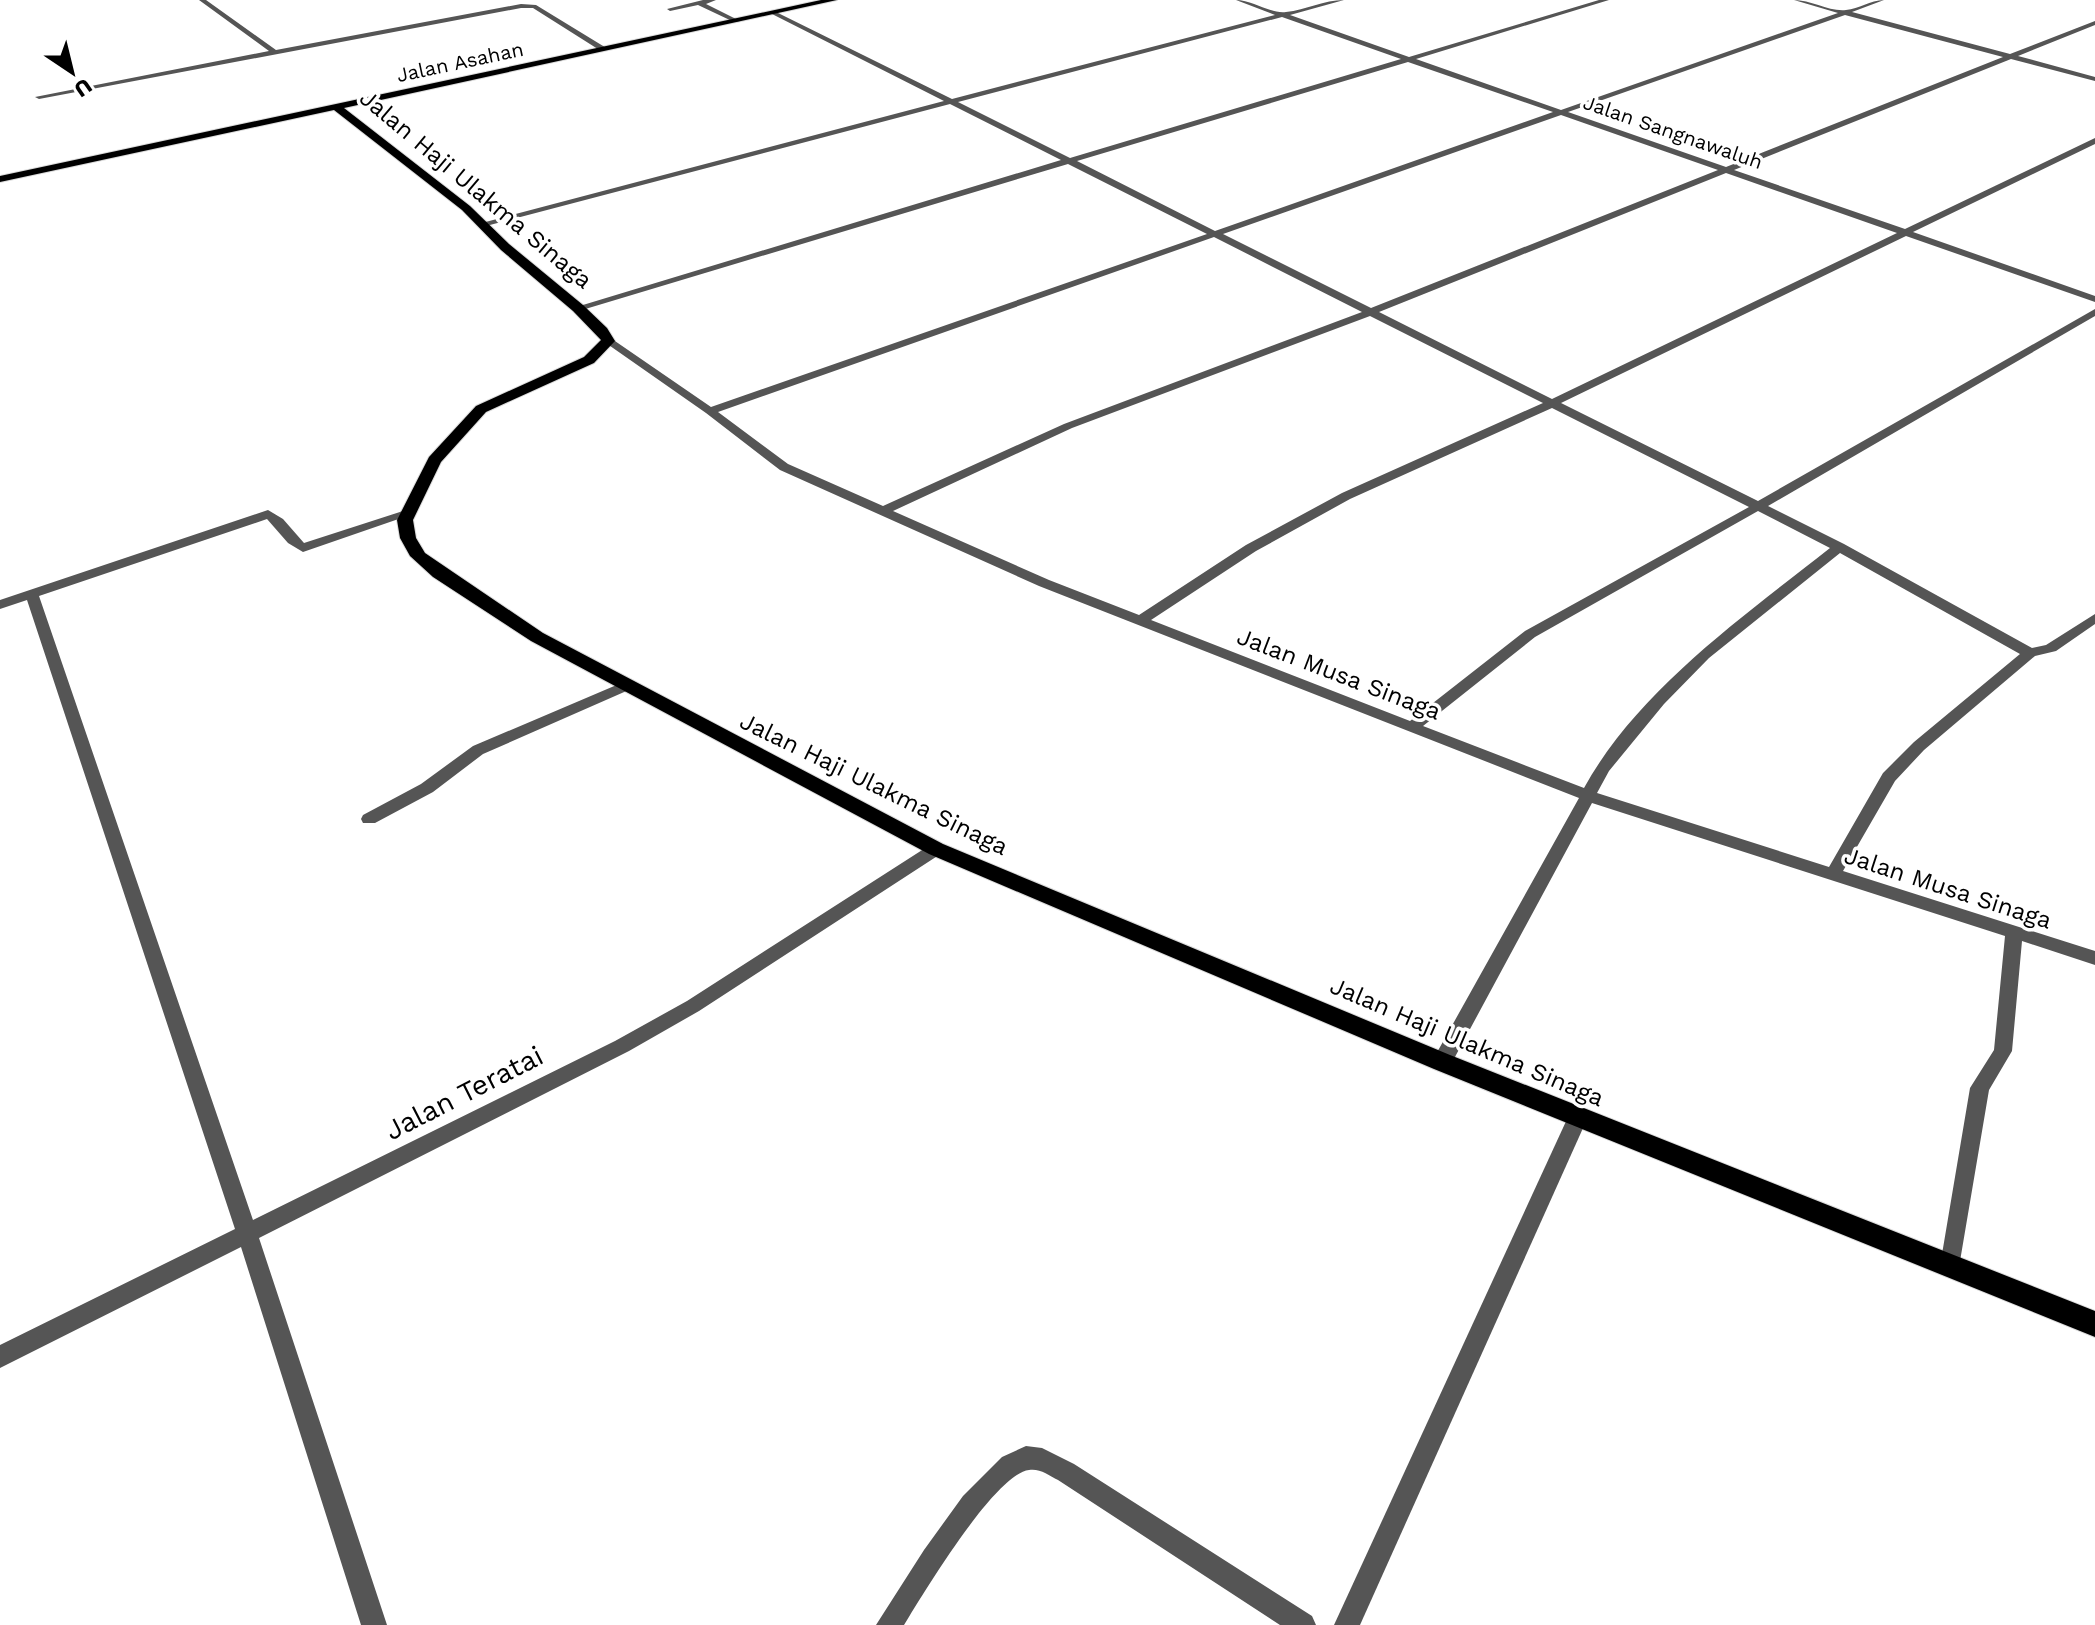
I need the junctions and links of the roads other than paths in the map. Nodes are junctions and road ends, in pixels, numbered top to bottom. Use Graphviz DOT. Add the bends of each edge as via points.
graph roads {
  1 [pos="202,0"];
  2 [pos="713,0"];
  3 [pos="833,0"];
  4 [pos="1239,0"];
  5 [pos="1341,0"];
  6 [pos="1606,0"];
  7 [pos="1797,0"];
  8 [pos="1881,0"];
  9 [pos="699,3"];
  10 [pos="670,9"];
  11 [pos="1845,12"];
  12 [pos="774,13"];
  13 [pos="1282,15"];
  14 [pos="736,21"];
  15 [pos="2095,23"];
  16 [pos="604,49"];
  17 [pos="273,51"];
  18 [pos="2011,57"];
  19 [pos="1407,59"];
  20 [pos="2095,79"];
  21 [pos="39,97"];
  22 [pos="951,102"];
  23 [pos="336,107"];
  24 [pos="1562,113"];
  25 [pos="2095,141"];
  26 [pos="1069,160"];
  27 [pos="1726,170"];
  28 [pos="0,179"];
  29 [pos="483,224"];
  30 [pos="1907,233"];
  31 [pos="1216,234"];
  32 [pos="2095,299"];
  33 [pos="578,308"];
  34 [pos="1371,312"];
  35 [pos="2095,312"];
  36 [pos="608,341"];
  37 [pos="1553,403"];
  38 [pos="710,411"];
  39 [pos="1759,506"];
  40 [pos="883,511"];
  41 [pos="407,514"];
  42 [pos="1839,547"];
  43 [pos="32,596"];
  44 [pos="0,605"];
  45 [pos="2095,618"];
  46 [pos="1141,620"];
  47 [pos="2030,653"];
  48 [pos="626,686"];
  49 [pos="1413,726"];
  50 [pos="1589,796"];
  51 [pos="369,819"];
  52 [pos="936,849"];
  53 [pos="1833,874"];
  54 [pos="2014,932"];
  55 [pos="2095,958"];
  56 [pos="1442,1062"];
  57 [pos="1578,1117"];
  58 [pos="247,1233"];
  59 [pos="1951,1266"];
  60 [pos="2095,1324"];
  61 [pos="0,1357"];
  62 [pos="374,1625"];
  63 [pos="889,1625"];
  64 [pos="1303,1625"];
  65 [pos="1347,1625"];
  1 -- 17 [label="street"];
  2 -- 9 [label="street"];
  3 -- 12 [label="main road, Jalan Asahan"];
  4 -- 13 [label="street, Jalan Sangnawaluh"];
  5 -- 13 [label="street"];
  6 -- 19 [label="street"];
  7 -- 11 [label="street"];
  8 -- 11 [label="street"];
  9 -- 10 [label="street"];
  9 -- 14 [label="street"];
  11 -- 18 [label="street"];
  11 -- 24 [label="street"];
  12 -- 14 [label="main road, Jalan Asahan"];
  12 -- 22 [label="street"];
  13 -- 19 [label="street, Jalan Sangnawaluh"];
  13 -- 22 [label="street"];
  14 -- 16 [label="main road, Jalan Asahan"];
  15 -- 18 [label="street"];
  16 -- 17 [label="street" via="534,6 521,6"];
  16 -- 23 [label="main road, Jalan Asahan"];
  17 -- 21 [label="street"];
  18 -- 20 [label="street"];
  18 -- 27 [label="street"];
  19 -- 24 [label="street, Jalan Sangnawaluh"];
  19 -- 26 [label="street"];
  22 -- 26 [label="street"];
  22 -- 29 [label="street"];
  23 -- 28 [label="main road, Jalan Asahan"];
  23 -- 29 [label="main road, Jalan Haji Ulakma Sinaga"];
  24 -- 27 [label="street, Jalan Sangnawaluh"];
  24 -- 31 [label="street"];
  25 -- 30 [label="street"];
  26 -- 31 [label="street"];
  26 -- 33 [label="street"];
  27 -- 30 [label="street, Jalan Sangnawaluh"];
  27 -- 34 [label="street"];
  29 -- 33 [label="main road, Jalan Haji Ulakma Sinaga"];
  30 -- 32 [label="street, Jalan Sangnawaluh"];
  30 -- 37 [label="street"];
  31 -- 34 [label="street"];
  31 -- 38 [label="street"];
  33 -- 36 [label="main road, Jalan Haji Ulakma Sinaga"];
  34 -- 37 [label="street"];
  34 -- 40 [label="street" via="1068,426"];
  35 -- 39 [label="street"];
  36 -- 38 [label="street, Jalan Musa Sinaga"];
  36 -- 41 [label="main road" via="580,365 481,409 434,460"];
  37 -- 39 [label="street"];
  37 -- 46 [label="street" via="1297,521"];
  38 -- 40 [label="street, Jalan Musa Sinaga" via="784,467"];
  39 -- 42 [label="street"];
  39 -- 49 [label="street" via="1530,634"];
  40 -- 46 [label="street, Jalan Musa Sinaga"];
  41 -- 43 [label="street" via="303,548 295,545 279,518 268,514"];
  41 -- 48 [label="main road, Jalan Haji Ulakma Sinaga" via="408,538 418,556 439,573 537,637"];
  42 -- 47 [label="street"];
  42 -- 50 [label="street" via="1704,655 1603,768"];
  43 -- 44 [label="street"];
  43 -- 58 [label="street"];
  45 -- 47 [label="street" via="2051,648"];
  46 -- 49 [label="street, Jalan Musa Sinaga"];
  47 -- 53 [label="street" via="1889,777"];
  48 -- 51 [label="street" via="478,750 427,788"];
  48 -- 52 [label="main road, Jalan Haji Ulakma Sinaga"];
  49 -- 50 [label="street, Jalan Musa Sinaga"];
  50 -- 53 [label="street, Jalan Musa Sinaga"];
  50 -- 56 [label="street"];
  52 -- 56 [label="main road, Jalan Haji Ulakma Sinaga"];
  52 -- 58 [label="street, Jalan Teratai" via="622,1046"];
  53 -- 54 [label="street, Jalan Musa Sinaga"];
  54 -- 55 [label="street, Jalan Musa Sinaga"];
  54 -- 59 [label="street" via="2003,1051 1980,1088"];
  56 -- 57 [label="main road, Jalan Haji Ulakma Sinaga"];
  57 -- 59 [label="main road, Jalan Haji Ulakma Sinaga"];
  57 -- 65 [label="street"];
  58 -- 61 [label="street, Jalan Teratai"];
  58 -- 62 [label="street"];
  59 -- 60 [label="main road, Jalan Haji Ulakma Sinaga"];
  63 -- 64 [label="street" via="972,1503 999,1473 1023,1458 1043,1459 1066,1472"];
}
